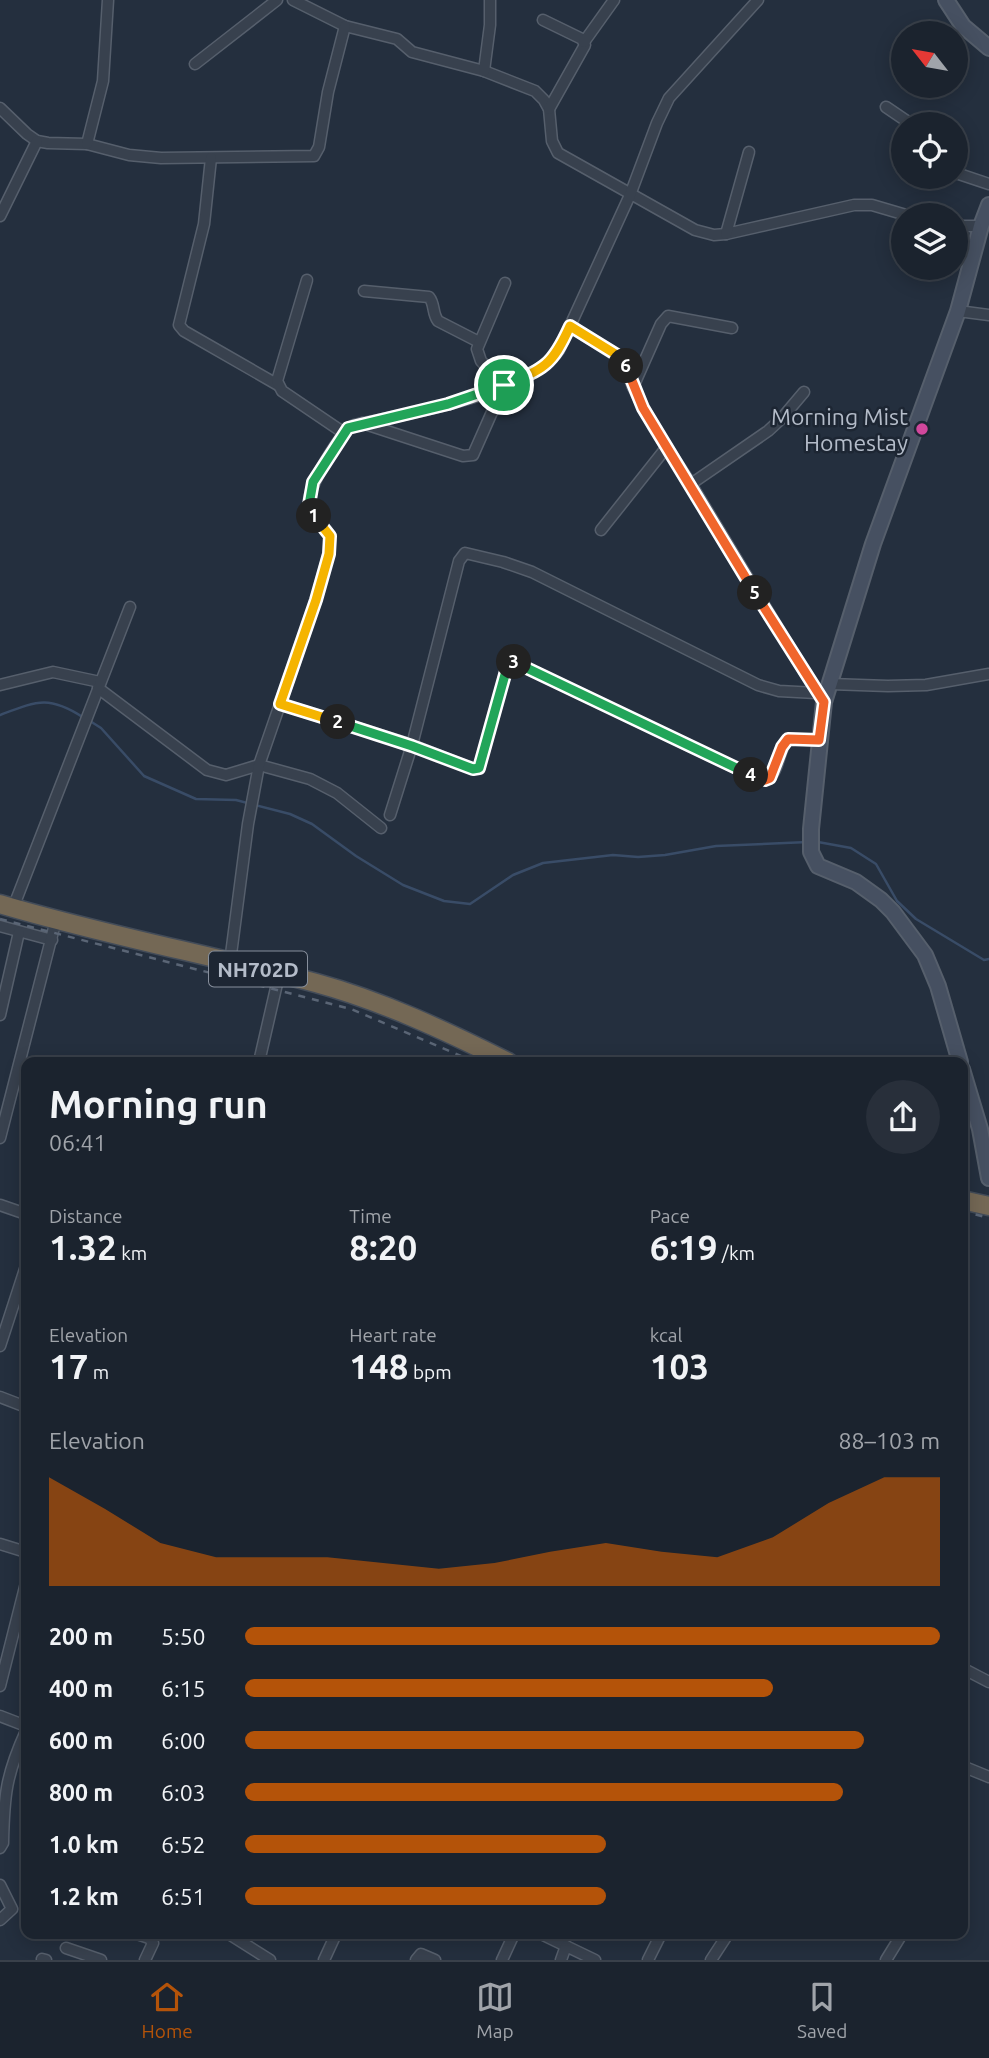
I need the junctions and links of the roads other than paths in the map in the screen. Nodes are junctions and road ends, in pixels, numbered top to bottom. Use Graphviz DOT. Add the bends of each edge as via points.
graph roads {
  1 [pos="108,0"];
  2 [pos="277,0"];
  3 [pos="293,0"];
  4 [pos="490,0"];
  5 [pos="614,0"];
  6 [pos="758,0"];
  7 [pos="946,0"];
  8 [pos="543,20"];
  9 [pos="345,26"];
  10 [pos="584,42"];
  11 [pos="989,48"];
  12 [pos="195,64"];
  13 [pos="484,71"];
  14 [pos="886,107"];
  15 [pos="0,108"];
  16 [pos="549,109"];
  17 [pos="893,112"];
  18 [pos="37,141"];
  19 [pos="87,144"];
  20 [pos="749,152"];
  21 [pos="211,158"];
  22 [pos="968,177"];
  23 [pos="989,184"];
  24 [pos="630,195"];
  25 [pos="989,205"];
  26 [pos="891,211"];
  27 [pos="0,216"];
  28 [pos="968,226"];
  29 [pos="981,226"];
  30 [pos="726,234"];
  31 [pos="307,280"];
  32 [pos="505,283"];
  33 [pos="364,291"];
  34 [pos="958,311"];
  35 [pos="989,315"];
  36 [pos="570,326"];
  37 [pos="732,328"];
  38 [pos="479,342"];
  39 [pos="504,385"];
  40 [pos="278,386"];
  41 [pos="633,387"];
  42 [pos="804,392"];
  43 [pos="362,423"];
  44 [pos="344,433"];
  45 [pos="666,448"];
  46 [pos="691,484"];
  47 [pos="601,530"];
  48 [pos="130,607"];
  49 [pos="989,674"];
  50 [pos="830,684"];
  51 [pos="0,685"];
  52 [pos="97,689"];
  53 [pos="820,697"];
  54 [pos="280,704"];
  55 [pos="819,740"];
  56 [pos="412,746"];
  57 [pos="259,765"];
  58 [pos="390,815"];
  59 [pos="382,828"];
  60 [pos="7,906"];
  61 [pos="57,920"];
  62 [pos="0,926"];
  63 [pos="19,932"];
  64 [pos="52,940"];
  65 [pos="230,961"];
  66 [pos="279,975"];
  67 [pos="0,1015"];
  68 [pos="21,1057"];
  69 [pos="261,1057"];
  70 [pos="498,1057"];
  71 [pos="959,1057"];
  72 [pos="21,1058"];
  73 [pos="968,1083"];
  74 [pos="982,1115"];
  75 [pos="0,1138"];
  76 [pos="989,1178"];
  77 [pos="968,1201"];
  78 [pos="0,1205"];
  79 [pos="989,1206"];
  80 [pos="21,1212"];
  81 [pos="21,1281"];
  82 [pos="0,1346"];
  83 [pos="0,1397"];
  84 [pos="21,1405"];
  85 [pos="0,1544"];
  86 [pos="21,1550"];
  87 [pos="21,1603"];
  88 [pos="968,1671"];
  89 [pos="989,1682"];
  90 [pos="0,1686"];
  91 [pos="0,1716"];
  92 [pos="21,1726"];
  93 [pos="21,1742"];
  94 [pos="968,1768"];
  95 [pos="989,1777"];
  96 [pos="0,1848"];
  97 [pos="0,1885"];
  98 [pos="0,1920"];
  99 [pos="150,1939"];
  100 [pos="237,1939"];
  101 [pos="334,1939"];
  102 [pos="512,1939"];
  103 [pos="551,1939"];
  104 [pos="658,1939"];
  105 [pos="725,1939"];
  106 [pos="899,1939"];
  107 [pos="566,1946"];
  108 [pos="66,1948"];
  109 [pos="96,1959"];
  110 [pos="145,1960"];
  111 [pos="270,1960"];
  112 [pos="324,1960"];
  113 [pos="416,1960"];
  114 [pos="435,1960"];
  115 [pos="502,1960"];
  116 [pos="561,1960"];
  117 [pos="595,1960"];
  118 [pos="648,1960"];
  119 [pos="711,1960"];
  120 [pos="886,1960"];
  1 -- 19 [label="street" via="103,81"];
  2 -- 12 [label="street"];
  3 -- 9 [label="street"];
  4 -- 13 [label="street"];
  5 -- 10 [label="street"];
  6 -- 24 [label="street" via="669,98"];
  7 -- 11 [label="street" via="963,26"];
  8 -- 10 [label="street"];
  9 -- 13 [label="street" via="397,39 417,54"];
  9 -- 21 [label="street" via="314,156"];
  10 -- 16 [label="street"];
  13 -- 16 [label="street" via="535,91"];
  14 -- 17 [label="street"];
  15 -- 18 [label="street"];
  16 -- 24 [label="street" via="558,153"];
  18 -- 19 [label="street"];
  18 -- 27 [label="street"];
  19 -- 21 [label="street" via="142,156"];
  20 -- 30 [label="street"];
  21 -- 40 [label="street" via="204,224 179,324"];
  22 -- 23 [label="street"];
  24 -- 30 [label="street" via="695,230 714,236"];
  24 -- 36 [label="street"];
  25 -- 29 [label="street"];
  26 -- 30 [label="street" via="854,205"];
  28 -- 29 [label="street"];
  29 -- 34 [label="street"];
  31 -- 40 [label="street"];
  32 -- 38 [label="street"];
  33 -- 38 [label="street" via="429,297 438,320"];
  34 -- 35 [label="street"];
  34 -- 50 [label="street" via="873,544"];
  36 -- 39 [label="street" via="551,361"];
  36 -- 41 [label="street" via="623,359"];
  37 -- 41 [label="street" via="668,316"];
  38 -- 39 [label="street" via="479,357"];
  39 -- 43 [label="street" via="448,404"];
  39 -- 43 [label="street" via="479,446 470,456"];
  40 -- 44 [label="street"];
  41 -- 45 [label="street"];
  42 -- 46 [label="street" via="768,431"];
  43 -- 44 [label="street"];
  44 -- 54 [label="street" via="309,494 310,511 328,531 330,543 313,611"];
  45 -- 46 [label="street"];
  45 -- 47 [label="street"];
  46 -- 53 [label="street"];
  48 -- 52 [label="street"];
  49 -- 50 [label="street" via="926,685"];
  50 -- 53 [label="street"];
  51 -- 52 [label="street" via="53,672"];
  52 -- 57 [label="street" via="207,770 226,775"];
  52 -- 60 [label="street"];
  53 -- 55 [label="street"];
  53 -- 56 [label="street" via="758,685 532,572 465,553 459,561"];
  54 -- 56 [label="street"];
  54 -- 57 [label="street"];
  55 -- 56 [label="street" via="788,739 773,774 759,779 514,662 506,671 479,768"];
  55 -- 71 [label="street" via="811,852 818,866 856,881 881,900 918,945 938,986"];
  56 -- 58 [label="street"];
  57 -- 59 [label="street" via="328,787"];
  57 -- 65 [label="street"];
  60 -- 61 [label="highway, NH702D"];
  61 -- 64 [label="street"];
  61 -- 65 [label="highway, NH702D"];
  62 -- 63 [label="street"];
  63 -- 64 [label="street"];
  63 -- 67 [label="street"];
  64 -- 68 [label="street"];
  65 -- 66 [label="highway, NH702D"];
  66 -- 69 [label="street"];
  66 -- 70 [label="highway, NH702D" via="384,1006"];
  72 -- 75 [label="street"];
  73 -- 74 [label="street"];
  74 -- 76 [label="street"];
  77 -- 79 [label="highway"];
  78 -- 80 [label="street"];
  81 -- 82 [label="street"];
  83 -- 84 [label="street"];
  85 -- 86 [label="street"];
  87 -- 90 [label="street"];
  88 -- 89 [label="street"];
  91 -- 92 [label="street"];
  93 -- 96 [label="street" via="9,1772"];
  94 -- 95 [label="street"];
  97 -- 98 [label="street" via="12,1909"];
  99 -- 110 [label="street" via="152,1946"];
  100 -- 111 [label="street"];
  101 -- 112 [label="street"];
  102 -- 115 [label="street"];
  103 -- 107 [label="street"];
  104 -- 118 [label="street"];
  105 -- 119 [label="street"];
  106 -- 120 [label="street"];
  107 -- 116 [label="street"];
  107 -- 117 [label="street"];
  108 -- 109 [label="street"];
  113 -- 114 [label="street" via="421,1954"];
}
